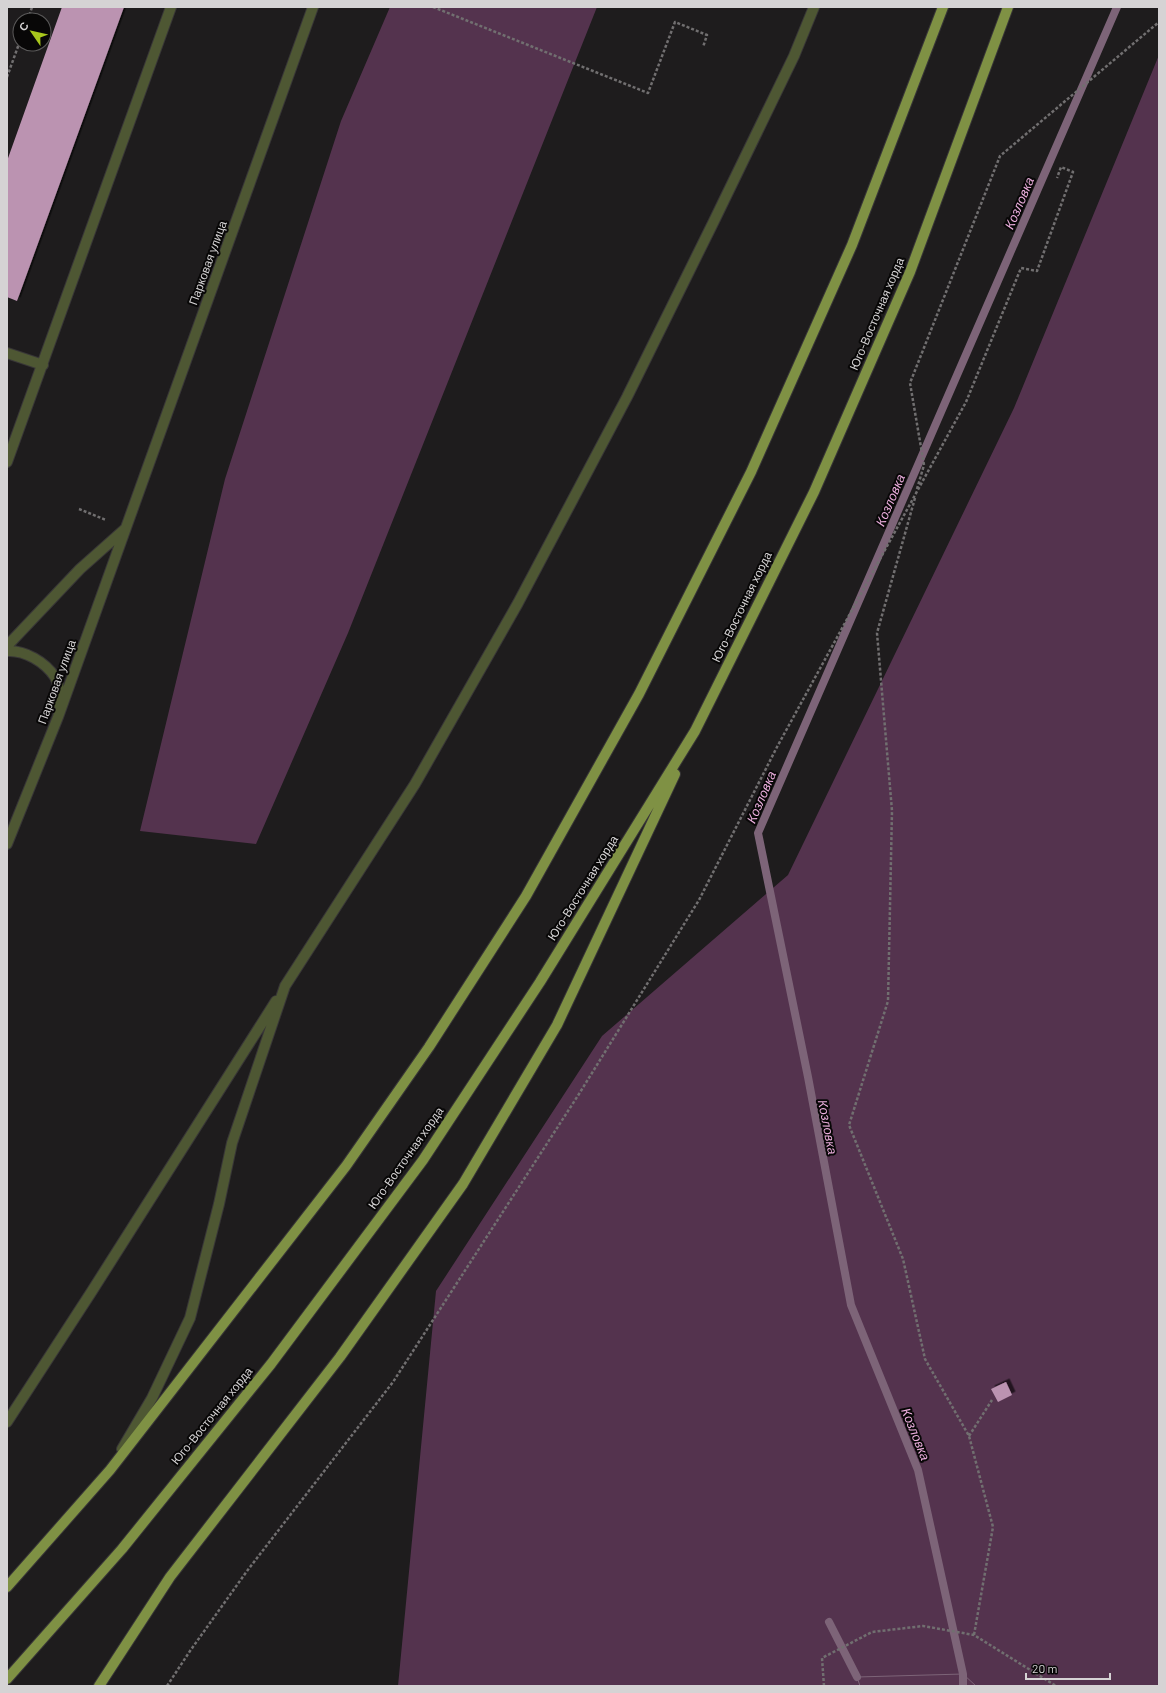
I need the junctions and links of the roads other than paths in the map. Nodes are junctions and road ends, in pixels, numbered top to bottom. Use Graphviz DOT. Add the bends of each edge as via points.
graph roads {
  1 [pos="172,7"];
  2 [pos="313,7"];
  3 [pos="814,7"];
  4 [pos="943,7"];
  5 [pos="1008,7"];
  6 [pos="7,352"];
  7 [pos="43,365"];
  8 [pos="7,462"];
  9 [pos="127,528"];
  10 [pos="7,646"];
  11 [pos="7,651"];
  12 [pos="58,717"];
  13 [pos="695,731"];
  14 [pos="7,844"];
  15 [pos="285,986"];
  16 [pos="7,1422"];
  17 [pos="110,1470"];
  18 [pos="7,1587"];
  19 [pos="7,1679"];
  20 [pos="99,1686"];
  1 -- 7 [label="street"];
  2 -- 9 [label="street, Парковая улица"];
  3 -- 15 [label="street" via="794,56 631,390 518,603 415,784"];
  4 -- 17 [label="main road" via="852,245 751,472 639,694 526,896 429,1047 346,1166"];
  5 -- 13 [label="main road, Юго-Восточная хорда" via="910,272 814,492"];
  6 -- 7 [label="street"];
  7 -- 8 [label="street"];
  9 -- 10 [label="street, Парковая улица" via="80,569"];
  9 -- 12 [label="street, Парковая улица"];
  11 -- 12 [label="street" via="16,650 30,655 56,678 60,692"];
  12 -- 14 [label="street, Парковая улица"];
  13 -- 19 [label="main road, Юго-Восточная хорда" via="540,982 423,1160 256,1382 122,1549"];
  13 -- 20 [label="main road" via="557,1025 463,1184 340,1357 170,1577"];
  15 -- 16 [label="street"];
  15 -- 17 [label="street" via="232,1143 190,1318 152,1398"];
  17 -- 18 [label="main road"];
}
